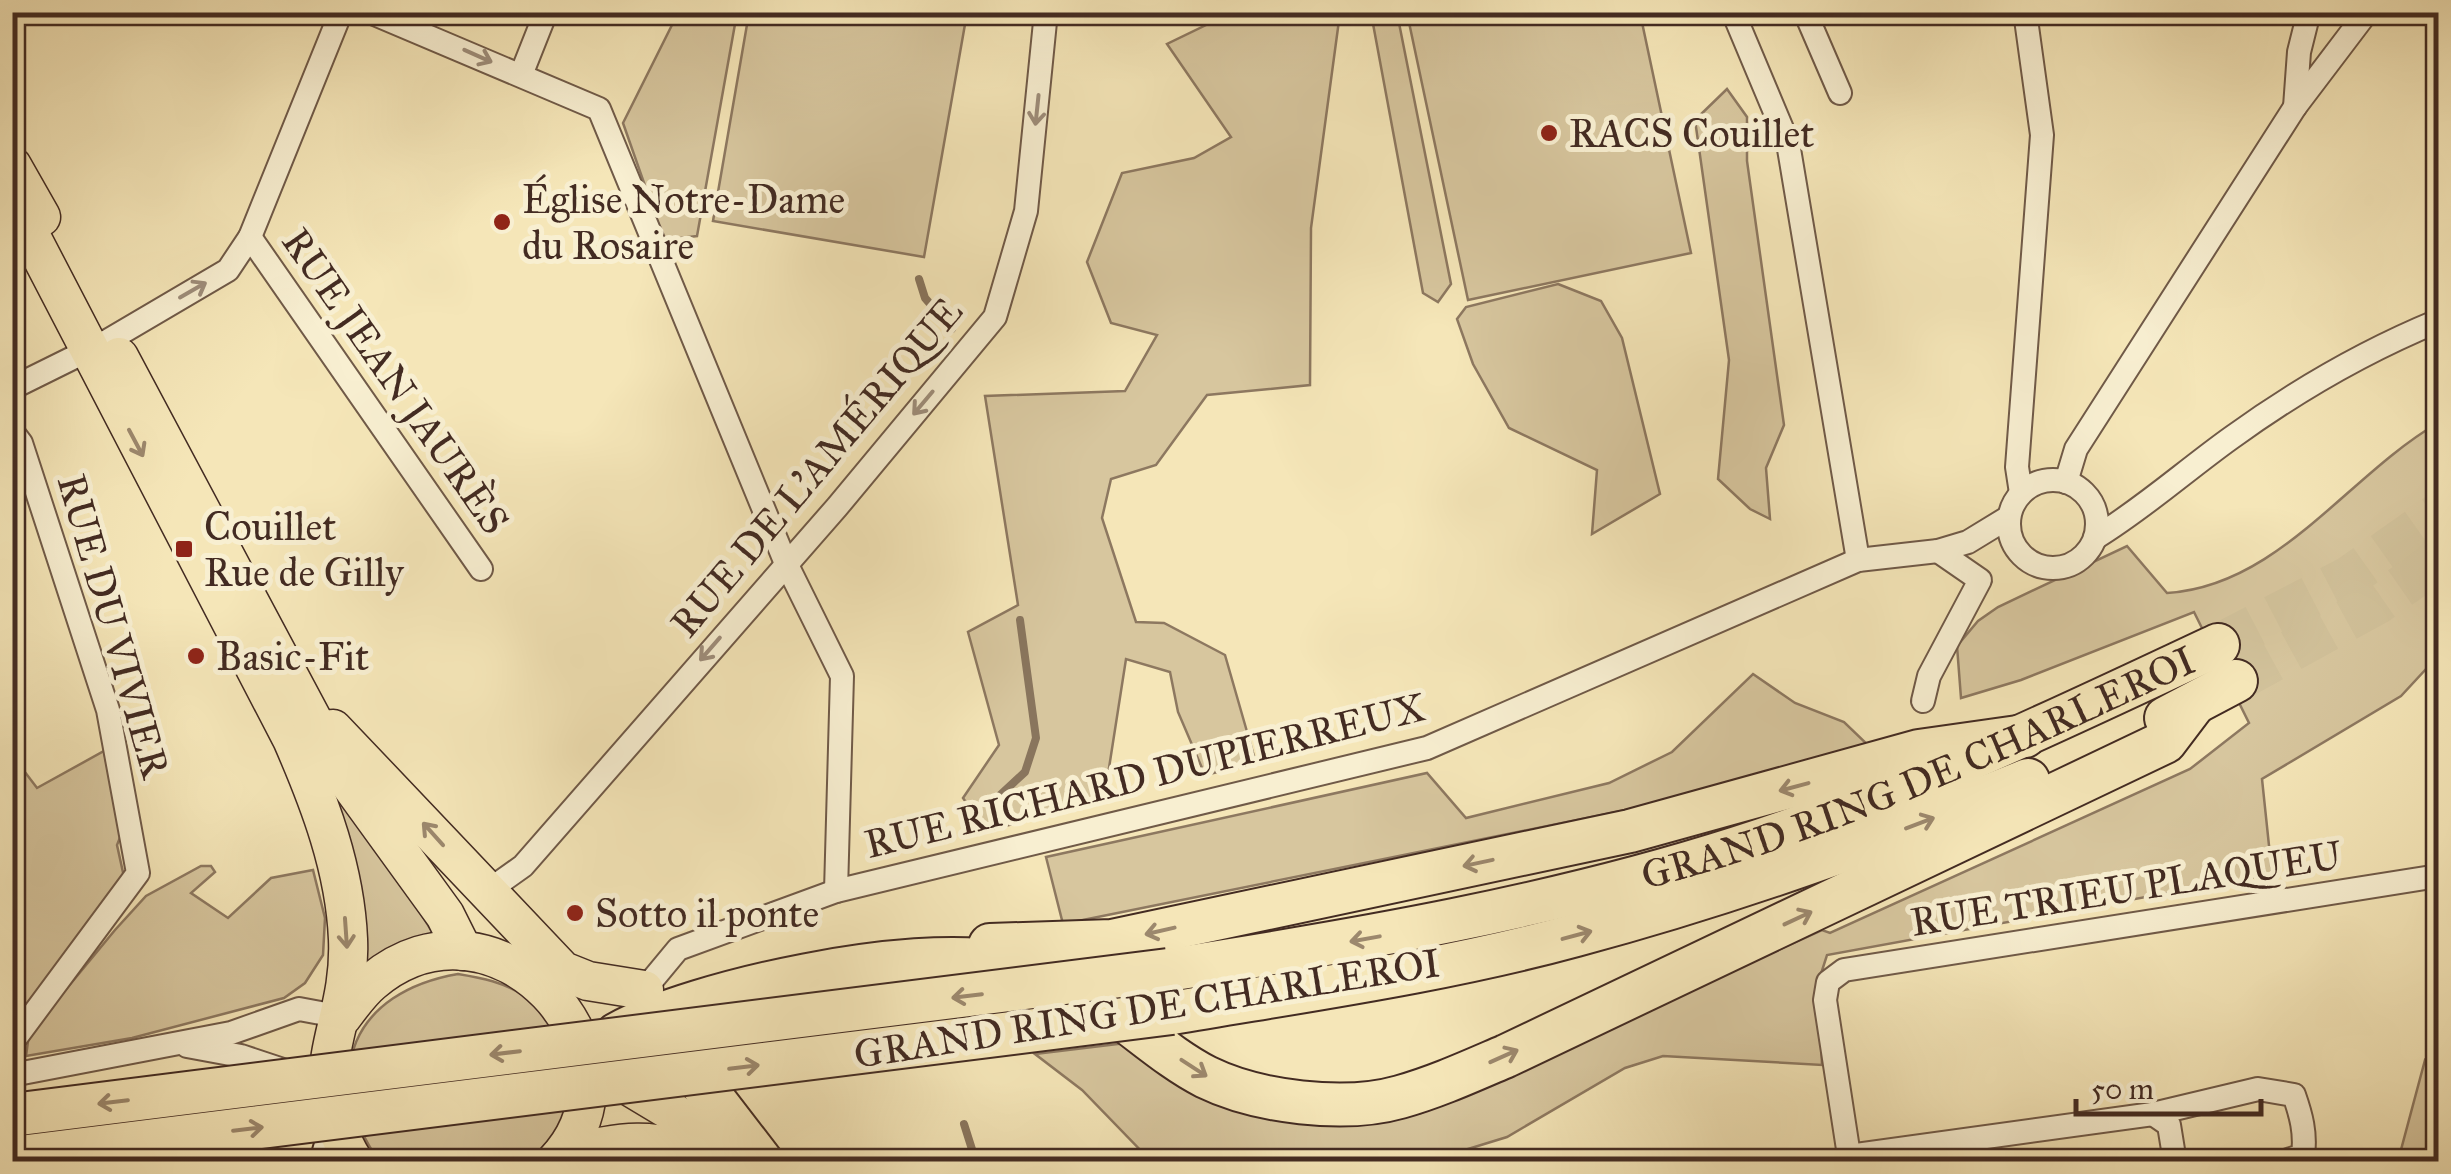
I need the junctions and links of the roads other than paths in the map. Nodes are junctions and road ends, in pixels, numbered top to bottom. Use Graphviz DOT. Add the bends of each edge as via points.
graph roads {
  1 [pos="341,12"];
  2 [pos="370,12"];
  3 [pos="546,12"];
  4 [pos="1046,12"];
  5 [pos="1805,12"];
  6 [pos="2024,12"];
  7 [pos="2308,12"];
  8 [pos="2367,12"];
  9 [pos="1740,15"];
  10 [pos="521,75"];
  11 [pos="1840,93"];
  12 [pos="2294,106"];
  13 [pos="13,168"];
  14 [pos="12,200"];
  15 [pos="250,237"];
  16 [pos="2438,321"];
  17 [pos="98,346"];
  18 [pos="12,388"];
  19 [pos="12,431"];
  20 [pos="2066,482"];
  21 [pos="2021,494"];
  22 [pos="2008,517"];
  23 [pos="2095,538"];
  24 [pos="1938,551"];
  25 [pos="1858,560"];
  26 [pos="786,561"];
  27 [pos="481,569"];
  28 [pos="301,697"];
  29 [pos="1923,701"];
  30 [pos="2192,705"];
  31 [pos="2025,736"];
  32 [pos="2438,876"];
  33 [pos="836,891"];
  34 [pos="485,893"];
  35 [pos="463,951"];
  36 [pos="556,989"];
  37 [pos="644,990"];
  38 [pos="692,1000"];
  39 [pos="342,1016"];
  40 [pos="12,1043"];
  41 [pos="178,1044"];
  42 [pos="584,1060"];
  43 [pos="12,1074"];
  44 [pos="325,1079"];
  45 [pos="2153,1114"];
  46 [pos="12,1115"];
  47 [pos="338,1151"];
  48 [pos="12,1158"];
  49 [pos="558,1158"];
  50 [pos="695,1159"];
  51 [pos="1850,1159"];
  52 [pos="738,1162"];
  53 [pos="762,1162"];
  54 [pos="2175,1162"];
  55 [pos="2282,1162"];
  1 -- 15 [label="street, RUE JEAN JAURÈS"];
  2 -- 10 [label="street, one-way"];
  3 -- 10 [label="street"];
  4 -- 26 [label="street, RUE DE L'AMÉRIQUE, one-way" via="1026,210 995,317"];
  5 -- 11 [label="street"];
  6 -- 21 [label="street" via="2042,135 2017,467"];
  7 -- 12 [label="street"];
  8 -- 12 [label="street"];
  9 -- 25 [label="street" via="1788,143"];
  10 -- 26 [label="street" via="599,109"];
  12 -- 20 [label="street" via="2076,449"];
  13 -- 17 [label="main road"];
  14 -- 17 [label="main road"];
  17 -- 15 [label="street, RUE JEAN JAURÈS, one-way" via="228,270"];
  15 -- 27 [label="street, RUE JEAN JAURÈS"];
  16 -- 23 [label="street" via="2371,348 2233,436"];
  17 -- 18 [label="street"];
  17 -- 28 [label="main road"];
  17 -- 39 [label="main road, one-way" via="320,803 340,874 348,940"];
  19 -- 40 [label="street, RUE DU VIVIER" via="108,710 138,872"];
  20 -- 21 [label="street" via="2048,479"];
  20 -- 23 [label="street" via="2094,508"];
  21 -- 22 [label="street"];
  22 -- 23 [label="street" via="2018,552 2040,567 2068,566"];
  22 -- 24 [label="street, RUE RICHARD DUPIERREUX" via="1968,542"];
  24 -- 25 [label="street, RUE RICHARD DUPIERREUX"];
  24 -- 29 [label="street" via="1980,580 1929,676"];
  25 -- 33 [label="street, RUE RICHARD DUPIERREUX" via="1427,748"];
  26 -- 33 [label="street" via="842,676"];
  26 -- 34 [label="street, RUE DE L'AMÉRIQUE, one-way" via="523,866"];
  34 -- 28 [label="main road, one-way"];
  28 -- 35 [label="main road" via="337,766"];
  30 -- 31 [label="highway, GRAND RING DE CHARLEROI" via="2227,663"];
  38 -- 30 [label="highway, one-way" via="888,963 1002,963 1063,982 1205,1076 1264,1098 1395,1099 1506,1056 2166,742"];
  48 -- 30 [label="highway, GRAND RING DE CHARLEROI, one-way, bridge" via="1172,1012 1381,977 1572,936 1744,887 2053,771"];
  31 -- 37 [label="highway, one-way" via="1919,750 1630,831 1112,942 917,942"];
  31 -- 46 [label="highway, GRAND RING DE CHARLEROI, one-way, bridge" via="1906,788 1736,848 1377,937 1168,970"];
  32 -- 51 [label="street, RUE TRIEU PLAQUEU" via="1844,970 1828,982 1825,1000"];
  33 -- 37 [label="street, RUE RICHARD DUPIERREUX" via="678,949"];
  34 -- 36 [label="main road"];
  35 -- 36 [label="main road" via="503,960"];
  35 -- 39 [label="main road" via="398,964 370,982"];
  36 -- 37 [label="main road" via="574,978"];
  36 -- 37 [label="main road" via="601,1008"];
  36 -- 42 [label="main road"];
  38 -- 42 [label="highway" via="622,1032"];
  38 -- 53 [label="highway" via="678,1023 680,1050"];
  39 -- 41 [label="street" via="300,1009"];
  39 -- 44 [label="main road"];
  41 -- 43 [label="street"];
  41 -- 44 [label="street"];
  42 -- 49 [label="main road" via="580,1112"];
  42 -- 52 [label="main road" via="714,1137"];
  44 -- 47 [label="main road"];
  45 -- 51 [label="street"];
  45 -- 54 [label="street" via="2169,1125"];
  45 -- 55 [label="street" via="2258,1089 2282,1090 2294,1095 2305,1136 2303,1154"];
  49 -- 50 [label="main road" via="625,1141"];
}
